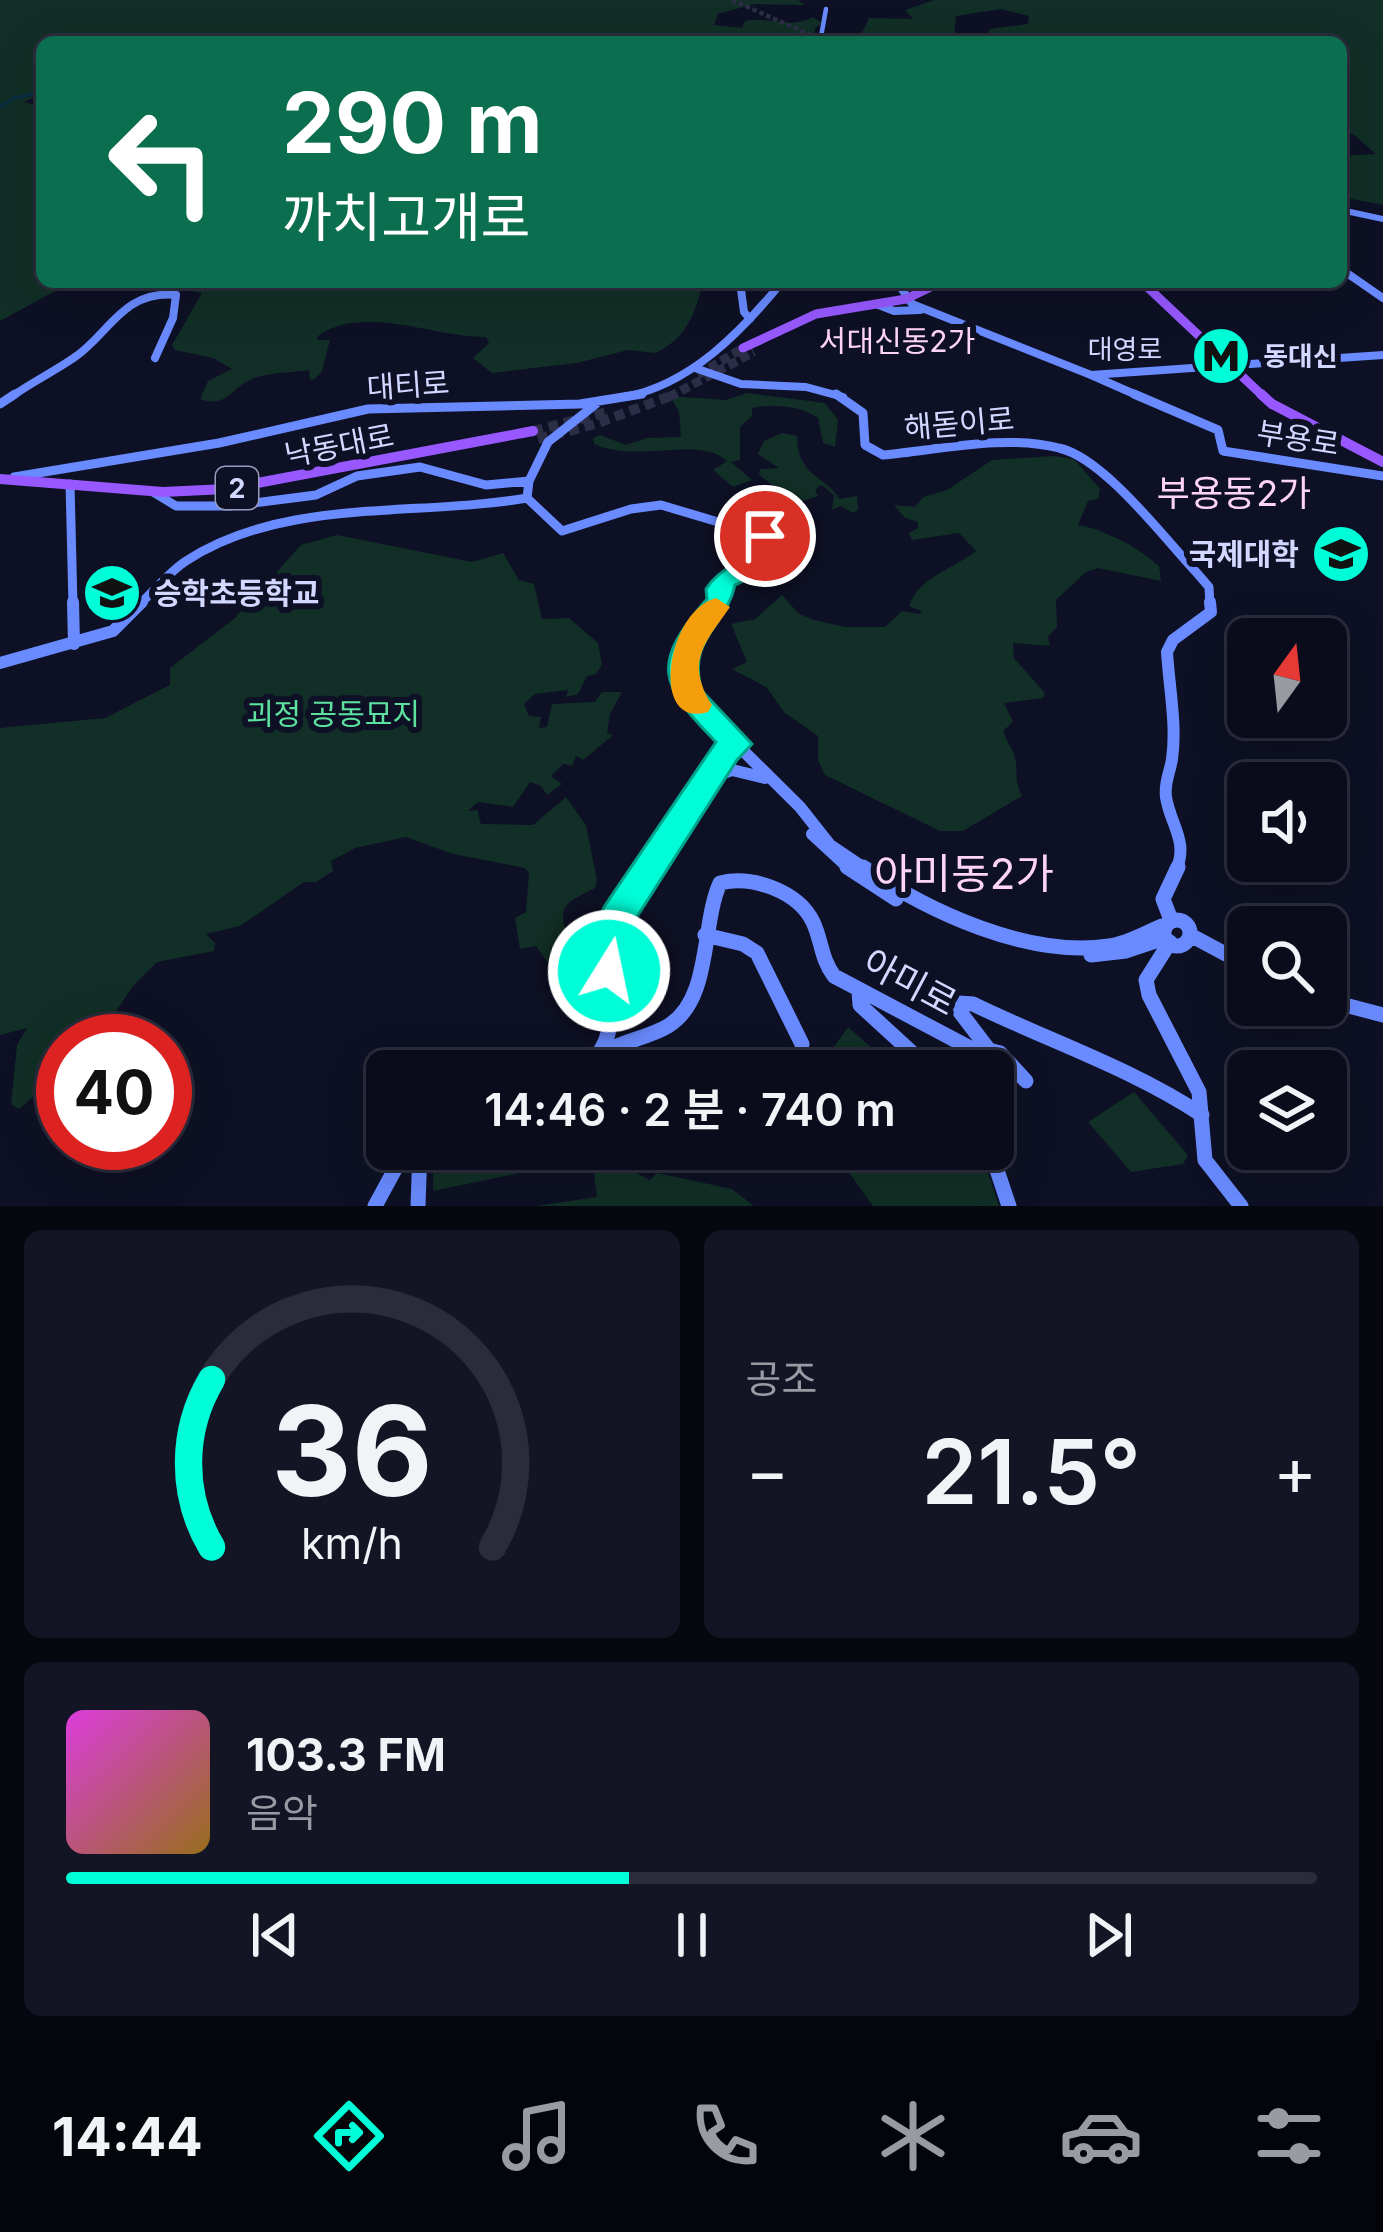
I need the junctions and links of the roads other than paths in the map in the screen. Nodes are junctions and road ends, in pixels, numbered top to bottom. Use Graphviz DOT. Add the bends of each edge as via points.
graph roads {
  1 [pos="826,9"];
  2 [pos="821,36"];
  3 [pos="1347,211"];
  4 [pos="1382,219"];
  5 [pos="1347,271"];
  6 [pos="1347,272"];
  7 [pos="740,288"];
  8 [pos="777,288"];
  9 [pos="931,288"];
  10 [pos="1148,288"];
  11 [pos="923,293"];
  12 [pos="1381,294"];
  13 [pos="913,301"];
  14 [pos="876,304"];
  15 [pos="753,316"];
  16 [pos="749,350"];
  17 [pos="1219,354"];
  18 [pos="709,355"];
  19 [pos="1383,355"];
  20 [pos="155,358"];
  21 [pos="1252,365"];
  22 [pos="1233,367"];
  23 [pos="1211,368"];
  24 [pos="691,371"];
  25 [pos="717,375"];
  26 [pos="1093,376"];
  27 [pos="1245,378"];
  28 [pos="599,401"];
  29 [pos="0,404"];
  30 [pos="535,435"];
  31 [pos="1383,462"];
  32 [pos="1383,476"];
  33 [pos="0,479"];
  34 [pos="70,484"];
  35 [pos="150,490"];
  36 [pos="527,490"];
  37 [pos="183,492"];
  38 [pos="176,506"];
  39 [pos="74,644"];
  40 [pos="0,663"];
  41 [pos="730,745"];
  42 [pos="765,778"];
  43 [pos="709,780"];
  44 [pos="706,935"];
  45 [pos="1163,937"];
  46 [pos="1227,955"];
  47 [pos="859,991"];
  48 [pos="1347,1006"];
  49 [pos="1383,1015"];
  50 [pos="614,1025"];
  51 [pos="634,1037"];
  52 [pos="802,1044"];
  53 [pos="606,1050"];
  54 [pos="609,1050"];
  55 [pos="909,1050"];
  56 [pos="989,1050"];
  57 [pos="1014,1068"];
  58 [pos="1026,1081"];
  59 [pos="1202,1114"];
  60 [pos="395,1170"];
  61 [pos="419,1170"];
  62 [pos="997,1170"];
  63 [pos="375,1206"];
  64 [pos="418,1206"];
  65 [pos="1009,1206"];
  66 [pos="1241,1206"];
  1 -- 2 [label="street"];
  3 -- 4 [label="street"];
  5 -- 12 [label="street"];
  6 -- 12 [label="street"];
  7 -- 15 [label="street"];
  8 -- 15 [label="street, 대티로"];
  9 -- 11 [label="main road"];
  10 -- 17 [label="main road"];
  11 -- 13 [label="main road"];
  11 -- 13 [label="street"];
  13 -- 14 [label="main road"];
  13 -- 14 [label="street, 대영로" via="894,311"];
  13 -- 26 [label="street, 대영로"];
  14 -- 16 [label="main road" via="802,323"];
  15 -- 18 [label="street, 대티로"];
  17 -- 21 [label="street"];
  17 -- 22 [label="main road"];
  17 -- 23 [label="street"];
  18 -- 24 [label="street, 대티로"];
  18 -- 25 [label="street"];
  19 -- 21 [label="street, 대영로"];
  20 -- 29 [label="street" via="176,295 116,313 77,356"];
  21 -- 22 [label="street, 대영로"];
  21 -- 27 [label="street"];
  22 -- 23 [label="street, 대영로"];
  22 -- 27 [label="main road"];
  23 -- 26 [label="street, 대영로"];
  23 -- 27 [label="street"];
  24 -- 25 [label="street, 해돋이로"];
  24 -- 28 [label="street, 대티로" via="664,389"];
  25 -- 45 [label="street, 해돋이로" via="845,398 862,413 866,447 884,455 1017,443 1063,448 1094,466 1209,587 1211,612 1167,652 1166,800 1181,838 1179,866 1163,899"];
  26 -- 32 [label="street, 부용로" via="1218,430 1223,451"];
  27 -- 31 [label="main road" via="1273,404"];
  28 -- 33 [label="street, 대티로" via="368,410"];
  28 -- 36 [label="street" via="548,442"];
  30 -- 37 [label="main road, 낙동대로 / 2"];
  33 -- 34 [label="main road, 낙동대로 / 2"];
  34 -- 35 [label="main road, 낙동대로 / 2"];
  34 -- 39 [label="street"];
  35 -- 37 [label="main road, 낙동대로 / 2"];
  35 -- 38 [label="street"];
  36 -- 38 [label="street" via="398,468 308,496"];
  36 -- 39 [label="street" via="462,509 354,512 206,546 113,631"];
  36 -- 41 [label="street" via="562,531 661,505 781,536 753,568 728,576 719,604 688,642 689,698"];
  37 -- 38 [label="street"];
  39 -- 40 [label="street"];
  41 -- 42 [label="street"];
  41 -- 43 [label="street"];
  41 -- 45 [label="street" via="830,845 939,913 1072,949"];
  42 -- 43 [label="street" via="732,770"];
  42 -- 45 [label="street" via="824,849 938,919 1073,956 1107,955"];
  43 -- 50 [label="street" via="611,931"];
  44 -- 47 [label="street, 아미로" via="720,883 749,882 803,908 820,960"];
  44 -- 51 [label="street, 아미로" via="687,1006 672,1023"];
  44 -- 52 [label="street" via="757,953"];
  45 -- 46 [label="street" via="1185,945 1192,936"];
  45 -- 59 [label="street, 해돋이로" via="1146,980 1149,995 1199,1092"];
  47 -- 55 [label="street" via="860,1005"];
  47 -- 56 [label="street, 아미로" via="970,1048"];
  48 -- 49 [label="street"];
  50 -- 51 [label="street"];
  50 -- 53 [label="street"];
  51 -- 54 [label="street, 아미로"];
  56 -- 59 [label="street, 아미로" via="959,1003 1151,1082"];
  57 -- 58 [label="street, 아미로"];
  59 -- 66 [label="street, 해돋이로" via="1205,1160"];
  60 -- 63 [label="street"];
  61 -- 64 [label="street"];
  62 -- 65 [label="street"];
}
